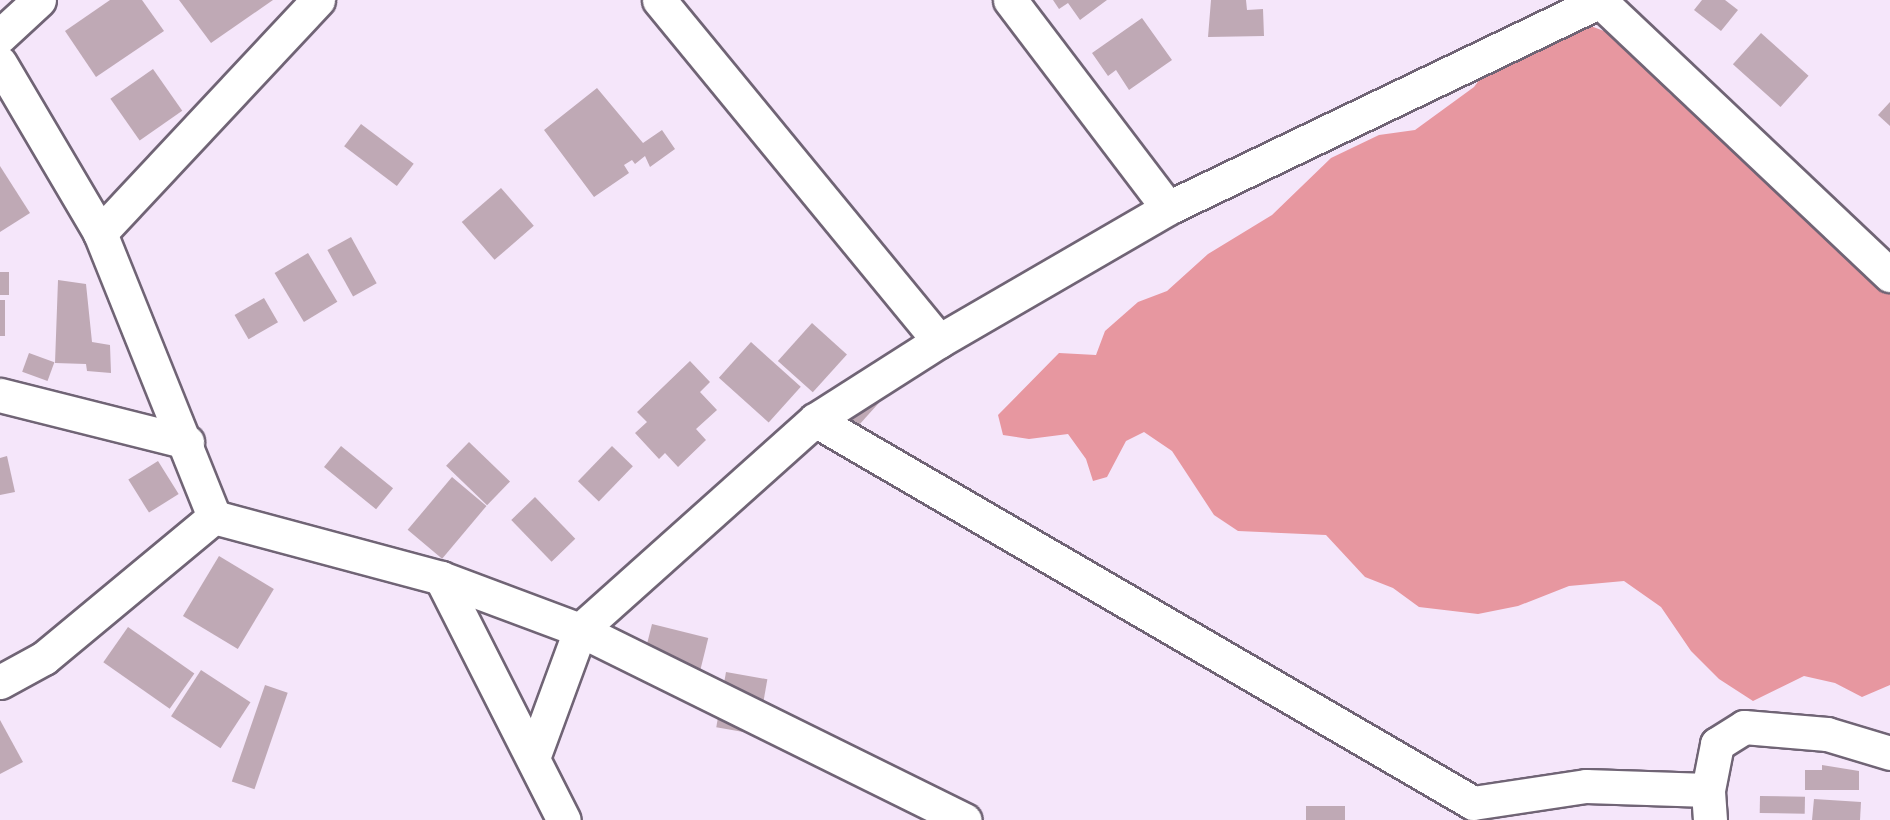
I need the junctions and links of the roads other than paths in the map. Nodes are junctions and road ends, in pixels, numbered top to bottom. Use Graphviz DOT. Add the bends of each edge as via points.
graph roads {
  1 [pos="39,0"];
  2 [pos="318,0"];
  3 [pos="658,0"];
  4 [pos="1010,0"];
  5 [pos="1601,1"];
  6 [pos="0,36"];
  7 [pos="0,63"];
  8 [pos="1168,208"];
  9 [pos="100,233"];
  10 [pos="1890,275"];
  11 [pos="939,341"];
  12 [pos="0,395"];
  13 [pos="815,420"];
  14 [pos="187,442"];
  15 [pos="214,517"];
  16 [pos="441,578"];
  17 [pos="580,630"];
  18 [pos="0,682"];
  19 [pos="1890,753"];
  20 [pos="533,758"];
  21 [pos="1709,805"];
  22 [pos="1472,811"];
  23 [pos="564,820"];
  24 [pos="965,820"];
  1 -- 6 [label="street"];
  2 -- 9 [label="street"];
  3 -- 11 [label="street"];
  4 -- 8 [label="street"];
  5 -- 8 [label="street"];
  5 -- 10 [label="street"];
  7 -- 9 [label="street"];
  8 -- 11 [label="street"];
  9 -- 14 [label="street"];
  11 -- 13 [label="street"];
  12 -- 14 [label="street"];
  13 -- 17 [label="street"];
  13 -- 22 [label="street"];
  14 -- 15 [label="street"];
  15 -- 16 [label="street"];
  15 -- 18 [label="street" via="44,658"];
  16 -- 17 [label="street"];
  16 -- 20 [label="street"];
  17 -- 20 [label="street"];
  17 -- 24 [label="street"];
  19 -- 21 [label="street" via="1827,734 1744,727 1717,744"];
  20 -- 23 [label="street"];
  21 -- 22 [label="street" via="1586,786"];
}
